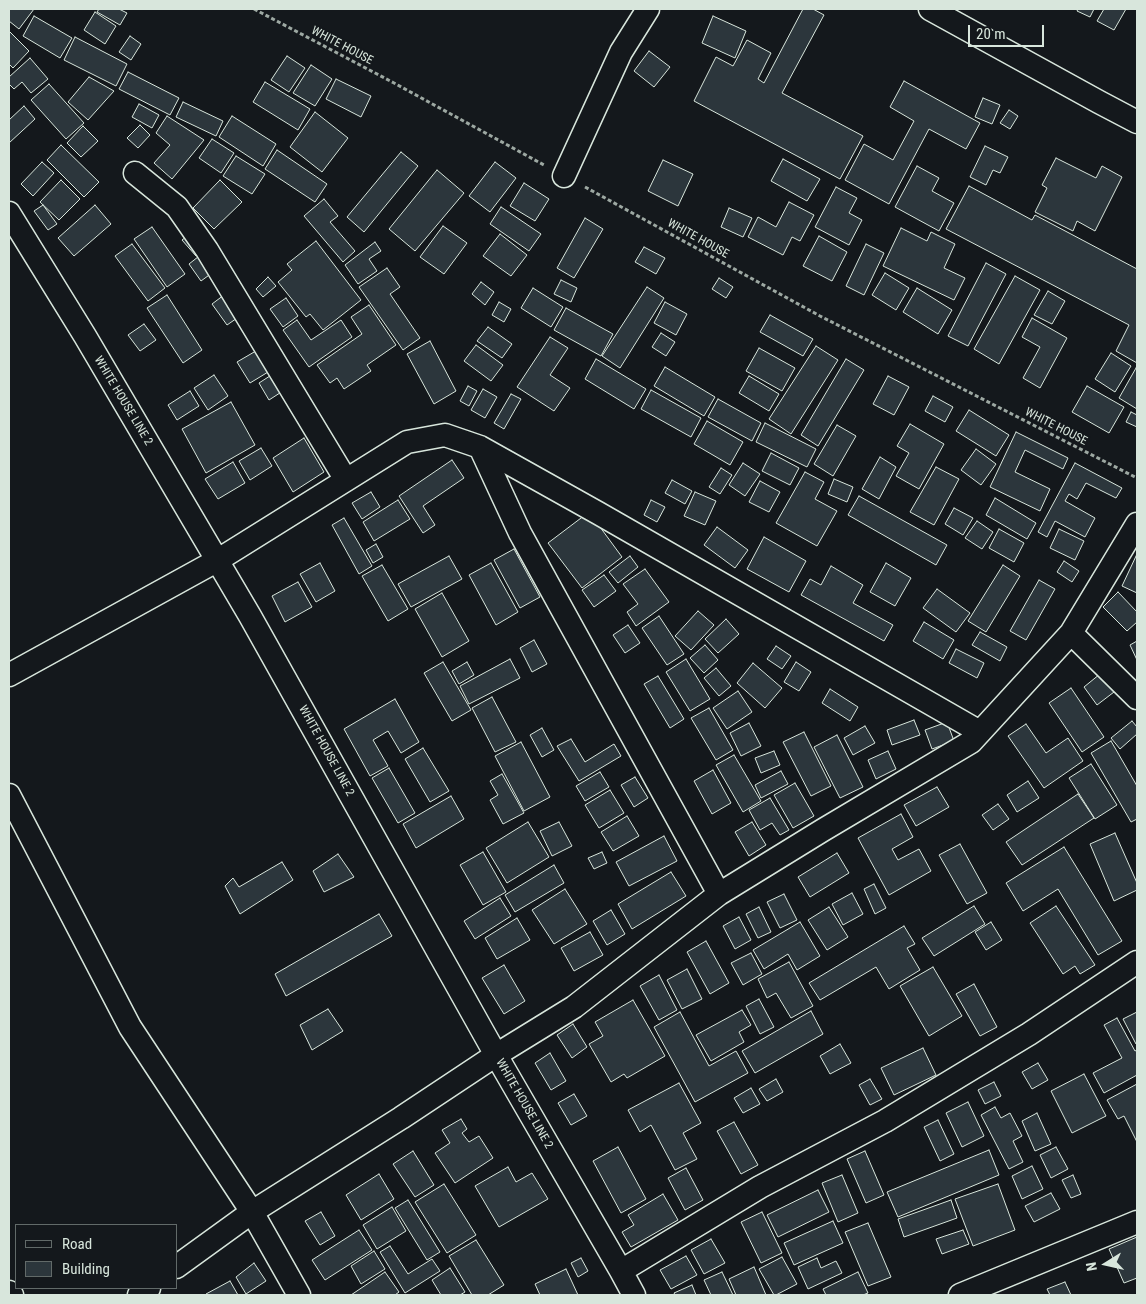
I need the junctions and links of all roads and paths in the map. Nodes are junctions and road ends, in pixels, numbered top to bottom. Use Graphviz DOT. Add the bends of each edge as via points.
graph roads {
  1 [pos="254,9"];
  2 [pos="648,9"];
  3 [pos="930,9"];
  4 [pos="1137,122"];
  5 [pos="135,173"];
  6 [pos="564,176"];
  7 [pos="9,213"];
  8 [pos="480,447"];
  9 [pos="1137,478"];
  10 [pos="346,480"];
  11 [pos="1137,524"];
  12 [pos="218,560"];
  13 [pos="1071,633"];
  14 [pos="9,675"];
  15 [pos="1137,698"];
  16 [pos="980,732"];
  17 [pos="9,795"];
  18 [pos="719,894"];
  19 [pos="1137,962"];
  20 [pos="496,1055"];
  21 [pos="252,1212"];
  22 [pos="1137,1222"];
  23 [pos="178,1266"];
  24 [pos="621,1271"];
  25 [pos="9,1292"];
  26 [pos="12,1295"];
  27 [pos="300,1295"];
  28 [pos="634,1295"];
  29 [pos="960,1295"];
  1 -- 6 [label="path, WHITE HOUSE"];
  2 -- 6 [label="street" via="620,52"];
  3 -- 4 [label="street"];
  5 -- 10 [label="street" via="177,207 207,250"];
  6 -- 9 [label="path, WHITE HOUSE" via="820,316"];
  7 -- 12 [label="street, WHITE HOUSE LINE 2"];
  8 -- 10 [label="street" via="445,435 407,442"];
  8 -- 16 [label="street"];
  8 -- 18 [label="street" via="520,533"];
  10 -- 12 [label="street"];
  11 -- 13 [label="street"];
  12 -- 14 [label="street"];
  12 -- 20 [label="street, WHITE HOUSE LINE 2"];
  13 -- 15 [label="street"];
  13 -- 16 [label="street"];
  16 -- 18 [label="street" via="971,742"];
  17 -- 21 [label="street" via="130,1027"];
  18 -- 20 [label="street" via="574,1007"];
  19 -- 24 [label="street" via="1029,1034 885,1121 760,1187"];
  20 -- 21 [label="street"];
  20 -- 24 [label="street, WHITE HOUSE LINE 2"];
  21 -- 23 [label="street"];
  21 -- 27 [label="street"];
  22 -- 29 [label="street"];
  24 -- 28 [label="street, WHITE HOUSE LINE 2"];
  25 -- 26 [label="street"];
}
